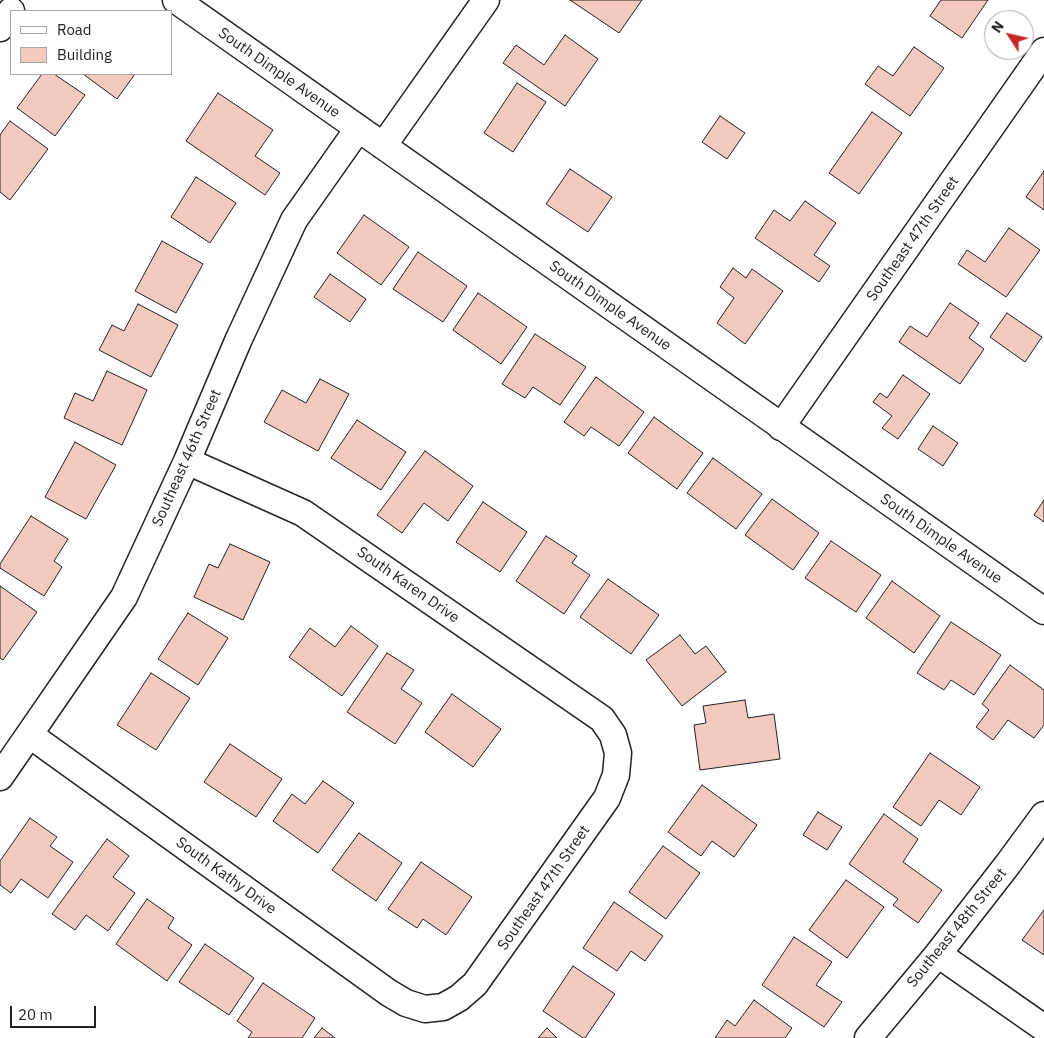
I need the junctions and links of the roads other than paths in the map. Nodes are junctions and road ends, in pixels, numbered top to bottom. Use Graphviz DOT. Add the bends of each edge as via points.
graph roads {
  1 [pos="176,0"];
  2 [pos="486,0"];
  3 [pos="10,13"];
  4 [pos="0,28"];
  5 [pos="1044,51"];
  6 [pos="358,129"];
  7 [pos="383,146"];
  8 [pos="781,427"];
  9 [pos="187,461"];
  10 [pos="1044,611"];
  11 [pos="30,735"];
  12 [pos="613,735"];
  13 [pos="0,777"];
  14 [pos="1044,814"];
  15 [pos="938,954"];
  16 [pos="425,1008"];
  17 [pos="1044,1028"];
  18 [pos="868,1038"];
  1 -- 6 [label="street, South Dimple Avenue"];
  2 -- 7 [label="street"];
  3 -- 4 [label="street"];
  5 -- 8 [label="street, Southeast 47th Street"];
  6 -- 7 [label="street, South Dimple Avenue"];
  6 -- 9 [label="street, Southeast 46th Street" via="294,220"];
  7 -- 8 [label="street, South Dimple Avenue"];
  8 -- 10 [label="street, South Dimple Avenue"];
  9 -- 11 [label="street, Southeast 46th Street" via="124,597"];
  9 -- 12 [label="street, South Karen Drive" via="304,513 602,719"];
  11 -- 13 [label="street, Southeast 46th Street"];
  11 -- 16 [label="street, South Kathy Drive" via="389,992 406,1003"];
  12 -- 16 [label="street, Southeast 47th Street" via="618,753 616,775 607,798 475,984 443,1008"];
  14 -- 15 [label="street, Southeast 48th Street"];
  15 -- 17 [label="street"];
  15 -- 18 [label="street, Southeast 48th Street"];
}
